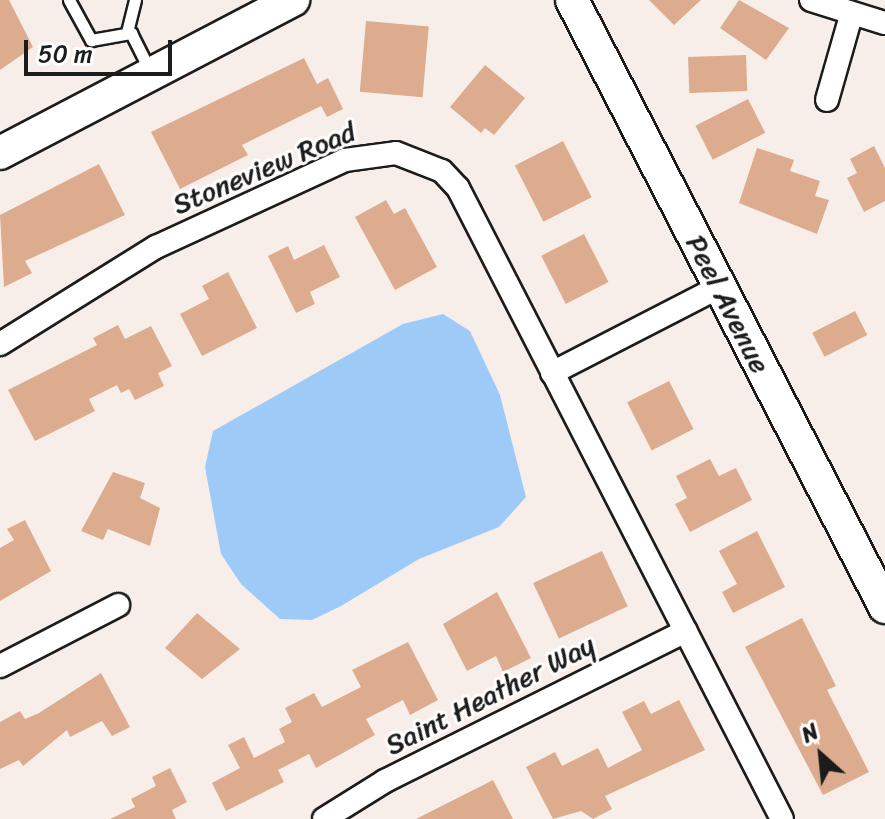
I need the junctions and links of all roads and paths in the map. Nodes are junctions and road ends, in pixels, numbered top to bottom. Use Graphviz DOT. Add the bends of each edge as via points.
graph roads {
  1 [pos="69,0"];
  2 [pos="135,0"];
  3 [pos="293,0"];
  4 [pos="572,0"];
  5 [pos="811,0"];
  6 [pos="851,16"];
  7 [pos="885,23"];
  8 [pos="127,32"];
  9 [pos="152,73"];
  10 [pos="827,100"];
  11 [pos="0,153"];
  12 [pos="719,287"];
  13 [pos="0,344"];
  14 [pos="552,373"];
  15 [pos="118,605"];
  16 [pos="885,607"];
  17 [pos="686,631"];
  18 [pos="0,666"];
  19 [pos="324,819"];
  20 [pos="782,819"];
  1 -- 8 [label="lane" via="91,40"];
  2 -- 8 [label="lane"];
  3 -- 9 [label="street"];
  4 -- 12 [label="street, Peel Avenue"];
  5 -- 6 [label="street"];
  6 -- 7 [label="street"];
  6 -- 10 [label="street"];
  8 -- 9 [label="lane"];
  9 -- 11 [label="street"];
  12 -- 14 [label="street"];
  12 -- 16 [label="street, Peel Avenue"];
  13 -- 14 [label="street, Stoneview Road" via="156,247 345,160 396,153 442,171 458,188"];
  14 -- 17 [label="street, Stoneview Road"];
  15 -- 18 [label="street"];
  17 -- 19 [label="street, Saint Heather Way" via="385,781"];
  17 -- 20 [label="street, Stoneview Road"];
}
